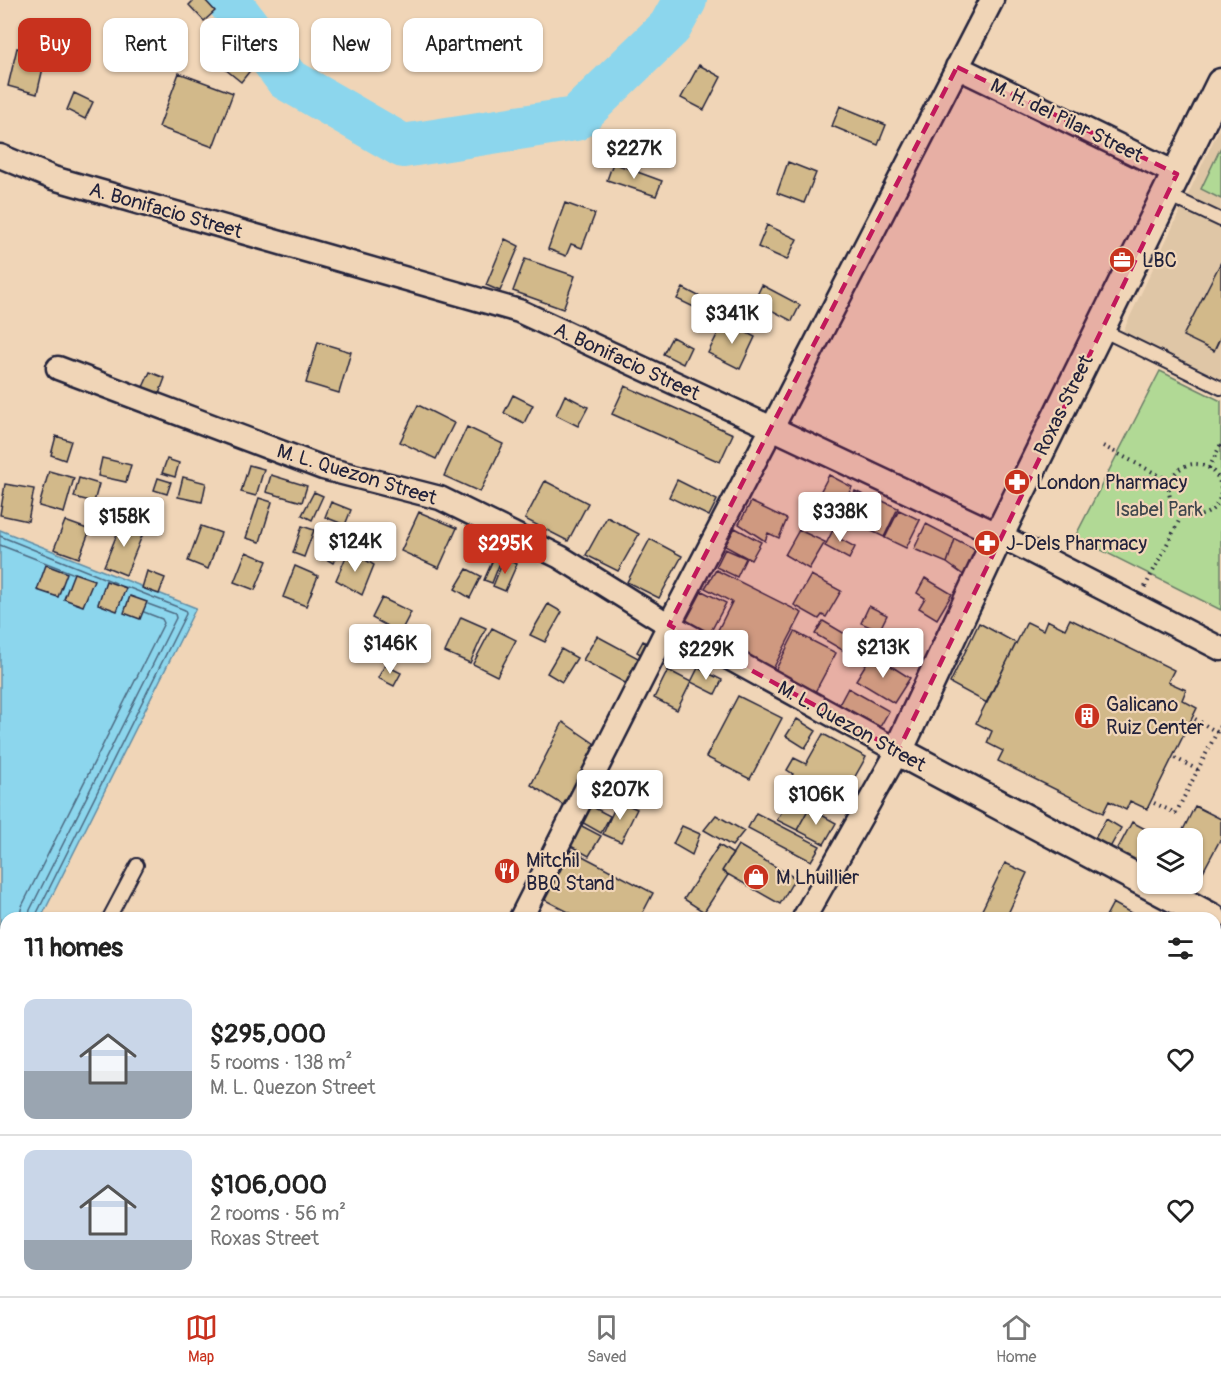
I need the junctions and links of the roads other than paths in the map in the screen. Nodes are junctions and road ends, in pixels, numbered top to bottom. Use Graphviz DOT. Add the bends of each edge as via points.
graph roads {
  1 [pos="992,0"];
  2 [pos="957,67"];
  3 [pos="1221,83"];
  4 [pos="0,156"];
  5 [pos="1172,184"];
  6 [pos="1221,220"];
  7 [pos="1100,329"];
  8 [pos="58,368"];
  9 [pos="1221,388"];
  10 [pos="772,428"];
  11 [pos="999,535"];
  12 [pos="669,625"];
  13 [pos="1221,649"];
  14 [pos="897,751"];
  15 [pos="137,865"];
  16 [pos="112,912"];
  17 [pos="530,912"];
  18 [pos="807,912"];
  19 [pos="1201,912"];
  1 -- 2 [label="street"];
  2 -- 5 [label="street, M. H. del Pilar Street"];
  2 -- 10 [label="street"];
  3 -- 5 [label="street, Roxas Street"];
  4 -- 10 [label="street, A. Bonifacio Street" via="53,178 519,311"];
  5 -- 6 [label="lane"];
  5 -- 7 [label="street, Roxas Street"];
  7 -- 9 [label="lane"];
  7 -- 11 [label="street, Roxas Street"];
  8 -- 12 [label="street, M. L. Quezon Street" via="323,468 440,498 560,557"];
  10 -- 11 [label="street, A. Bonifacio Street"];
  10 -- 12 [label="street"];
  11 -- 13 [label="street, A. Bonifacio Street"];
  11 -- 14 [label="street, Roxas Street"];
  12 -- 14 [label="street, M. L. Quezon Street"];
  12 -- 17 [label="street"];
  14 -- 18 [label="street, Roxas Street"];
  14 -- 19 [label="street, M. L. Quezon Street"];
  15 -- 16 [label="lane"];
}
